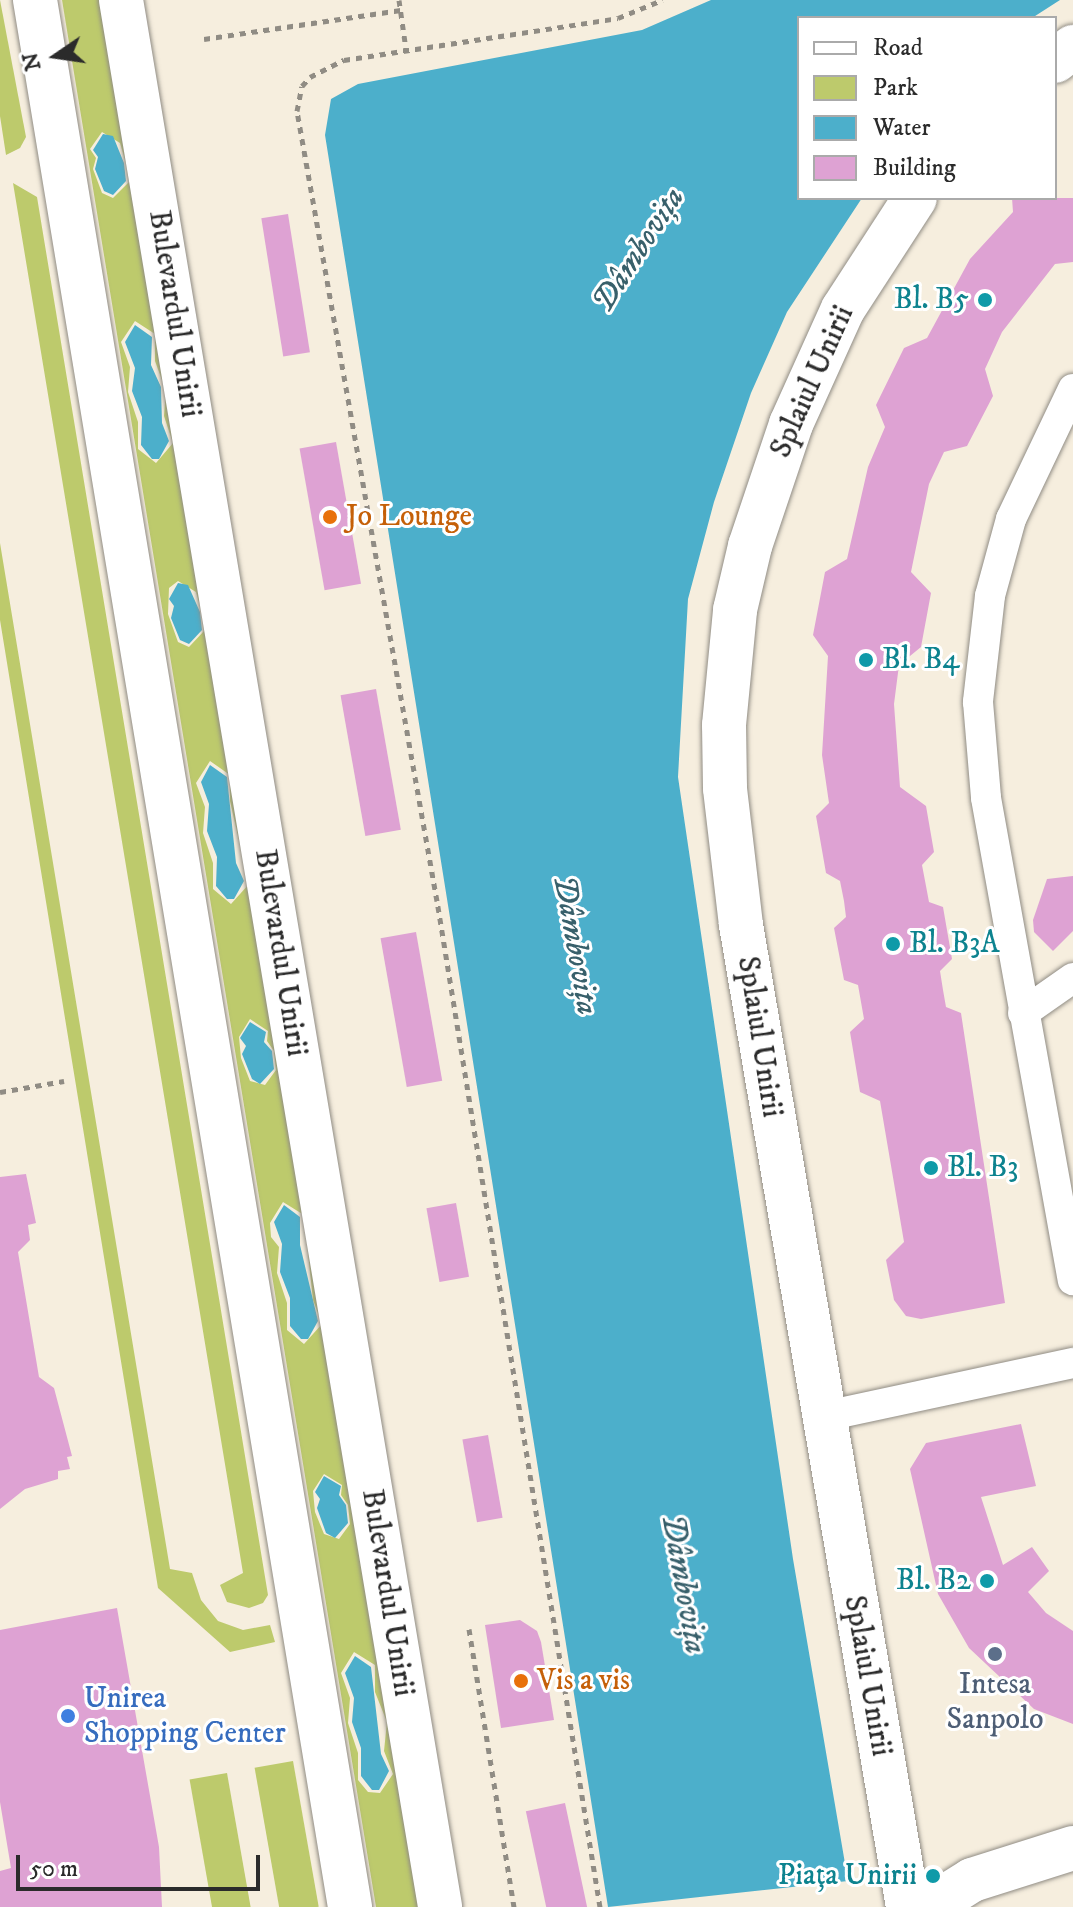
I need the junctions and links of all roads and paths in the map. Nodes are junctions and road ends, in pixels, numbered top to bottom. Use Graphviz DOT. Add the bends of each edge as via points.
graph roads {
  1 [pos="35,0"];
  2 [pos="121,0"];
  3 [pos="399,0"];
  4 [pos="662,0"];
  5 [pos="401,10"];
  6 [pos="204,39"];
  7 [pos="1073,47"];
  8 [pos="406,49"];
  9 [pos="1057,59"];
  10 [pos="914,200"];
  11 [pos="1073,389"];
  12 [pos="1073,978"];
  13 [pos="1023,1013"];
  14 [pos="64,1081"];
  15 [pos="0,1092"];
  16 [pos="1073,1280"];
  17 [pos="1073,1363"];
  18 [pos="821,1417"];
  19 [pos="469,1629"];
  20 [pos="1073,1848"];
  21 [pos="350,1907"];
  22 [pos="440,1907"];
  23 [pos="514,1907"];
  24 [pos="600,1907"];
  25 [pos="908,1907"];
  26 [pos="929,1907"];
  1 -- 21 [label="main road"];
  2 -- 22 [label="main road, Bulevardul Unirii"];
  3 -- 5 [label="path"];
  4 -- 8 [label="path" via="618,18"];
  5 -- 6 [label="path"];
  5 -- 8 [label="path"];
  7 -- 9 [label="main road"];
  8 -- 24 [label="path" via="329,64 302,86 297,111 434,886"];
  10 -- 18 [label="main road, Splaiul Unirii" via="843,309 791,424 750,546 726,686 725,788 731,854"];
  11 -- 13 [label="street" via="1011,519 990,596 979,667 982,768"];
  12 -- 13 [label="street"];
  13 -- 16 [label="street"];
  14 -- 15 [label="path"];
  17 -- 18 [label="street"];
  18 -- 25 [label="main road, Splaiul Unirii"];
  19 -- 23 [label="path"];
  20 -- 26 [label="main road" via="972,1880"];
}
